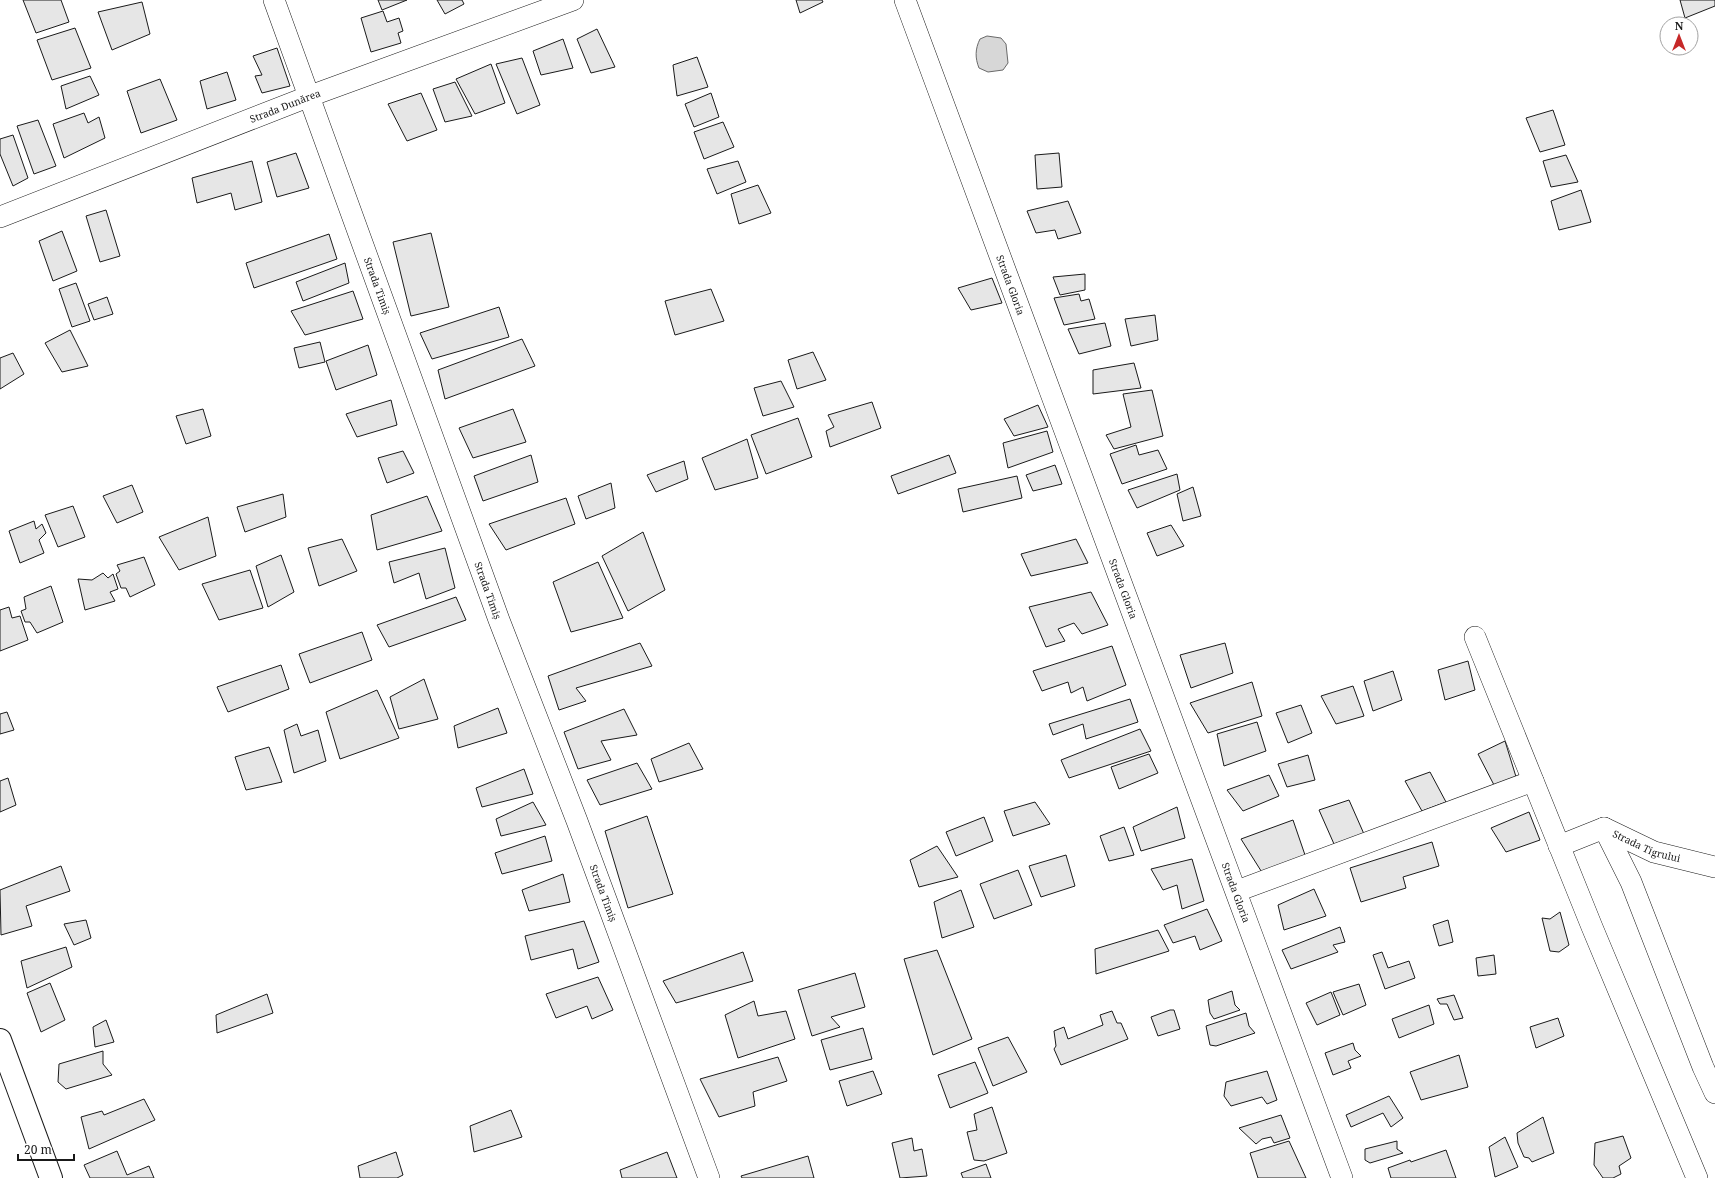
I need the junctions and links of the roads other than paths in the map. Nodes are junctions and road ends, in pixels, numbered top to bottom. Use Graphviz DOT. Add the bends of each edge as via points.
graph roads {
  1 [pos="274,0"];
  2 [pos="573,0"];
  3 [pos="905,0"];
  4 [pos="310,96"];
  5 [pos="0,217"];
  6 [pos="1475,637"];
  7 [pos="1533,781"];
  8 [pos="1604,828"];
  9 [pos="1559,846"];
  10 [pos="1715,867"];
  11 [pos="1237,892"];
  12 [pos="0,1040"];
  13 [pos="1715,1093"];
  14 [pos="52,1178"];
  15 [pos="709,1178"];
  16 [pos="1342,1178"];
  17 [pos="1697,1178"];
  1 -- 4 [label="street, Strada Timiș"];
  2 -- 4 [label="street, Strada Dunărea"];
  3 -- 11 [label="street, Strada Gloria"];
  4 -- 5 [label="street, Strada Dunărea"];
  4 -- 15 [label="street, Strada Timiș" via="499,620 580,829"];
  6 -- 7 [label="street"];
  7 -- 9 [label="street"];
  7 -- 11 [label="street"];
  8 -- 9 [label="street, Strada Tigrului"];
  8 -- 10 [label="street, Strada Tigrului" via="1654,852"];
  8 -- 13 [label="street" via="1631,882"];
  9 -- 17 [label="street"];
  11 -- 16 [label="street, Strada Gloria"];
  12 -- 14 [label="main road"];
}
